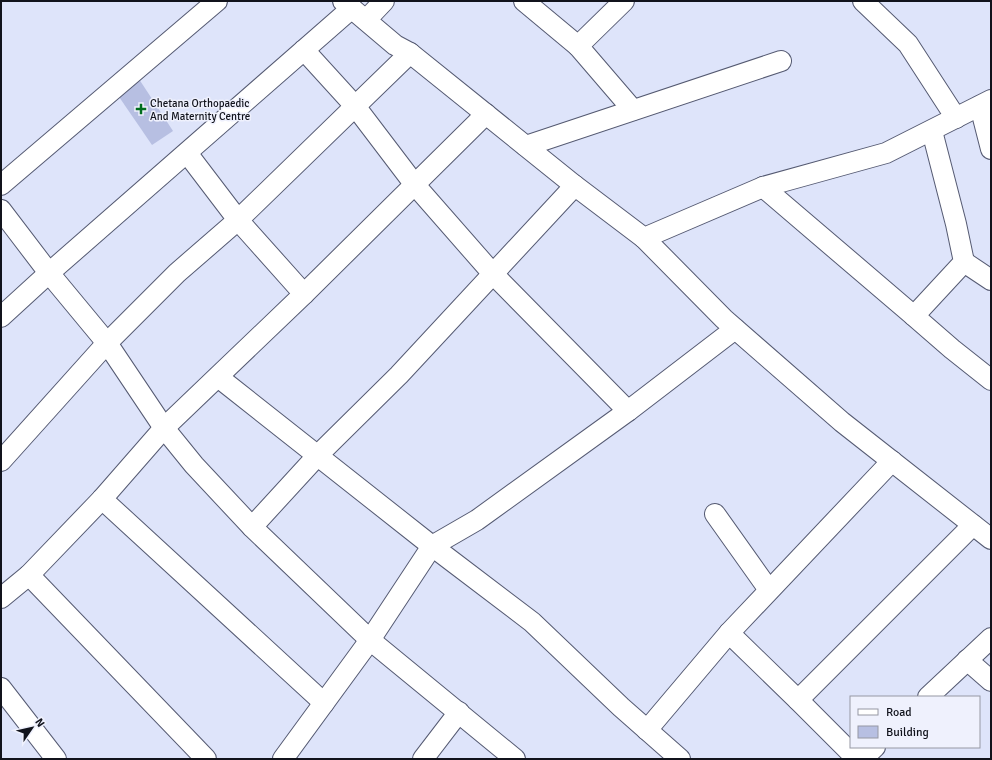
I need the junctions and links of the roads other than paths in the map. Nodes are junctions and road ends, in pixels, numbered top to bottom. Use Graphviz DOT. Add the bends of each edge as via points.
graph roads {
  1 [pos="384,1"];
  2 [pos="524,1"];
  3 [pos="624,1"];
  4 [pos="863,1"];
  5 [pos="207,4"];
  6 [pos="354,10"];
  7 [pos="578,46"];
  8 [pos="304,50"];
  9 [pos="410,53"];
  10 [pos="781,61"];
  11 [pos="985,103"];
  12 [pos="355,106"];
  13 [pos="633,110"];
  14 [pos="486,114"];
  15 [pos="956,118"];
  16 [pos="932,130"];
  17 [pos="526,146"];
  18 [pos="991,149"];
  19 [pos="187,153"];
  20 [pos="4,177"];
  21 [pos="415,185"];
  22 [pos="574,185"];
  23 [pos="763,187"];
  24 [pos="1,210"];
  25 [pos="238,220"];
  26 [pos="644,238"];
  27 [pos="964,262"];
  28 [pos="49,274"];
  29 [pos="493,274"];
  30 [pos="991,280"];
  31 [pos="304,294"];
  32 [pos="914,316"];
  33 [pos="1,318"];
  34 [pos="736,329"];
  35 [pos="107,343"];
  36 [pos="218,377"];
  37 [pos="991,380"];
  38 [pos="628,411"];
  39 [pos="164,428"];
  40 [pos="318,455"];
  41 [pos="1,461"];
  42 [pos="892,461"];
  43 [pos="102,499"];
  44 [pos="715,514"];
  45 [pos="973,525"];
  46 [pos="252,527"];
  47 [pos="991,539"];
  48 [pos="432,546"];
  49 [pos="29,575"];
  50 [pos="769,590"];
  51 [pos="1,598"];
  52 [pos="729,633"];
  53 [pos="991,638"];
  54 [pos="370,640"];
  55 [pos="967,660"];
  56 [pos="991,681"];
  57 [pos="1,688"];
  58 [pos="929,696"];
  59 [pos="798,700"];
  60 [pos="324,703"];
  61 [pos="458,712"];
  62 [pos="647,730"];
  63 [pos="874,748"];
  64 [pos="56,759"];
  65 [pos="206,759"];
  66 [pos="283,759"];
  67 [pos="423,759"];
  68 [pos="515,759"];
  69 [pos="680,759"];
  70 [pos="857,759"];
  71 [pos="862,759"];
  1 -- 6 [label="street"];
  2 -- 7 [label="street"];
  3 -- 7 [label="street"];
  4 -- 15 [label="street" via="908,44"];
  5 -- 20 [label="street"];
  6 -- 8 [label="street"];
  6 -- 9 [label="street"];
  7 -- 13 [label="street"];
  8 -- 12 [label="street"];
  8 -- 19 [label="street"];
  9 -- 12 [label="street"];
  9 -- 14 [label="street"];
  10 -- 13 [label="street"];
  11 -- 15 [label="street"];
  11 -- 18 [label="street"];
  12 -- 21 [label="street"];
  12 -- 25 [label="street"];
  13 -- 17 [label="street"];
  14 -- 17 [label="street"];
  14 -- 21 [label="street"];
  15 -- 16 [label="street"];
  16 -- 23 [label="street" via="886,153"];
  16 -- 27 [label="street"];
  17 -- 22 [label="street"];
  19 -- 25 [label="street"];
  19 -- 28 [label="street"];
  21 -- 29 [label="street"];
  21 -- 31 [label="street"];
  22 -- 26 [label="street"];
  22 -- 29 [label="street"];
  23 -- 26 [label="street"];
  23 -- 32 [label="street"];
  24 -- 28 [label="street"];
  25 -- 31 [label="street"];
  25 -- 35 [label="street" via="177,273"];
  26 -- 34 [label="street"];
  27 -- 30 [label="street"];
  27 -- 32 [label="street"];
  28 -- 33 [label="street"];
  28 -- 35 [label="street"];
  29 -- 38 [label="street"];
  29 -- 40 [label="street" via="399,375"];
  31 -- 36 [label="street"];
  32 -- 37 [label="street"];
  34 -- 38 [label="street"];
  34 -- 42 [label="street" via="842,422"];
  35 -- 39 [label="street"];
  35 -- 41 [label="street"];
  36 -- 39 [label="street"];
  36 -- 40 [label="street"];
  38 -- 48 [label="street" via="477,520"];
  39 -- 43 [label="street"];
  39 -- 46 [label="street"];
  40 -- 46 [label="street"];
  40 -- 48 [label="street"];
  42 -- 45 [label="street"];
  42 -- 50 [label="street"];
  43 -- 49 [label="street"];
  43 -- 60 [label="street"];
  44 -- 50 [label="street"];
  45 -- 47 [label="street"];
  45 -- 59 [label="street"];
  46 -- 54 [label="street"];
  48 -- 54 [label="street"];
  48 -- 62 [label="street" via="532,622"];
  49 -- 51 [label="street"];
  49 -- 65 [label="street"];
  50 -- 52 [label="street"];
  52 -- 59 [label="street"];
  52 -- 62 [label="street"];
  53 -- 55 [label="street"];
  54 -- 60 [label="street"];
  54 -- 61 [label="street"];
  55 -- 56 [label="street"];
  55 -- 58 [label="street"];
  57 -- 64 [label="street"];
  59 -- 70 [label="street"];
  60 -- 66 [label="street"];
  61 -- 67 [label="street"];
  61 -- 68 [label="street"];
  62 -- 69 [label="street"];
  63 -- 71 [label="street"];
}
